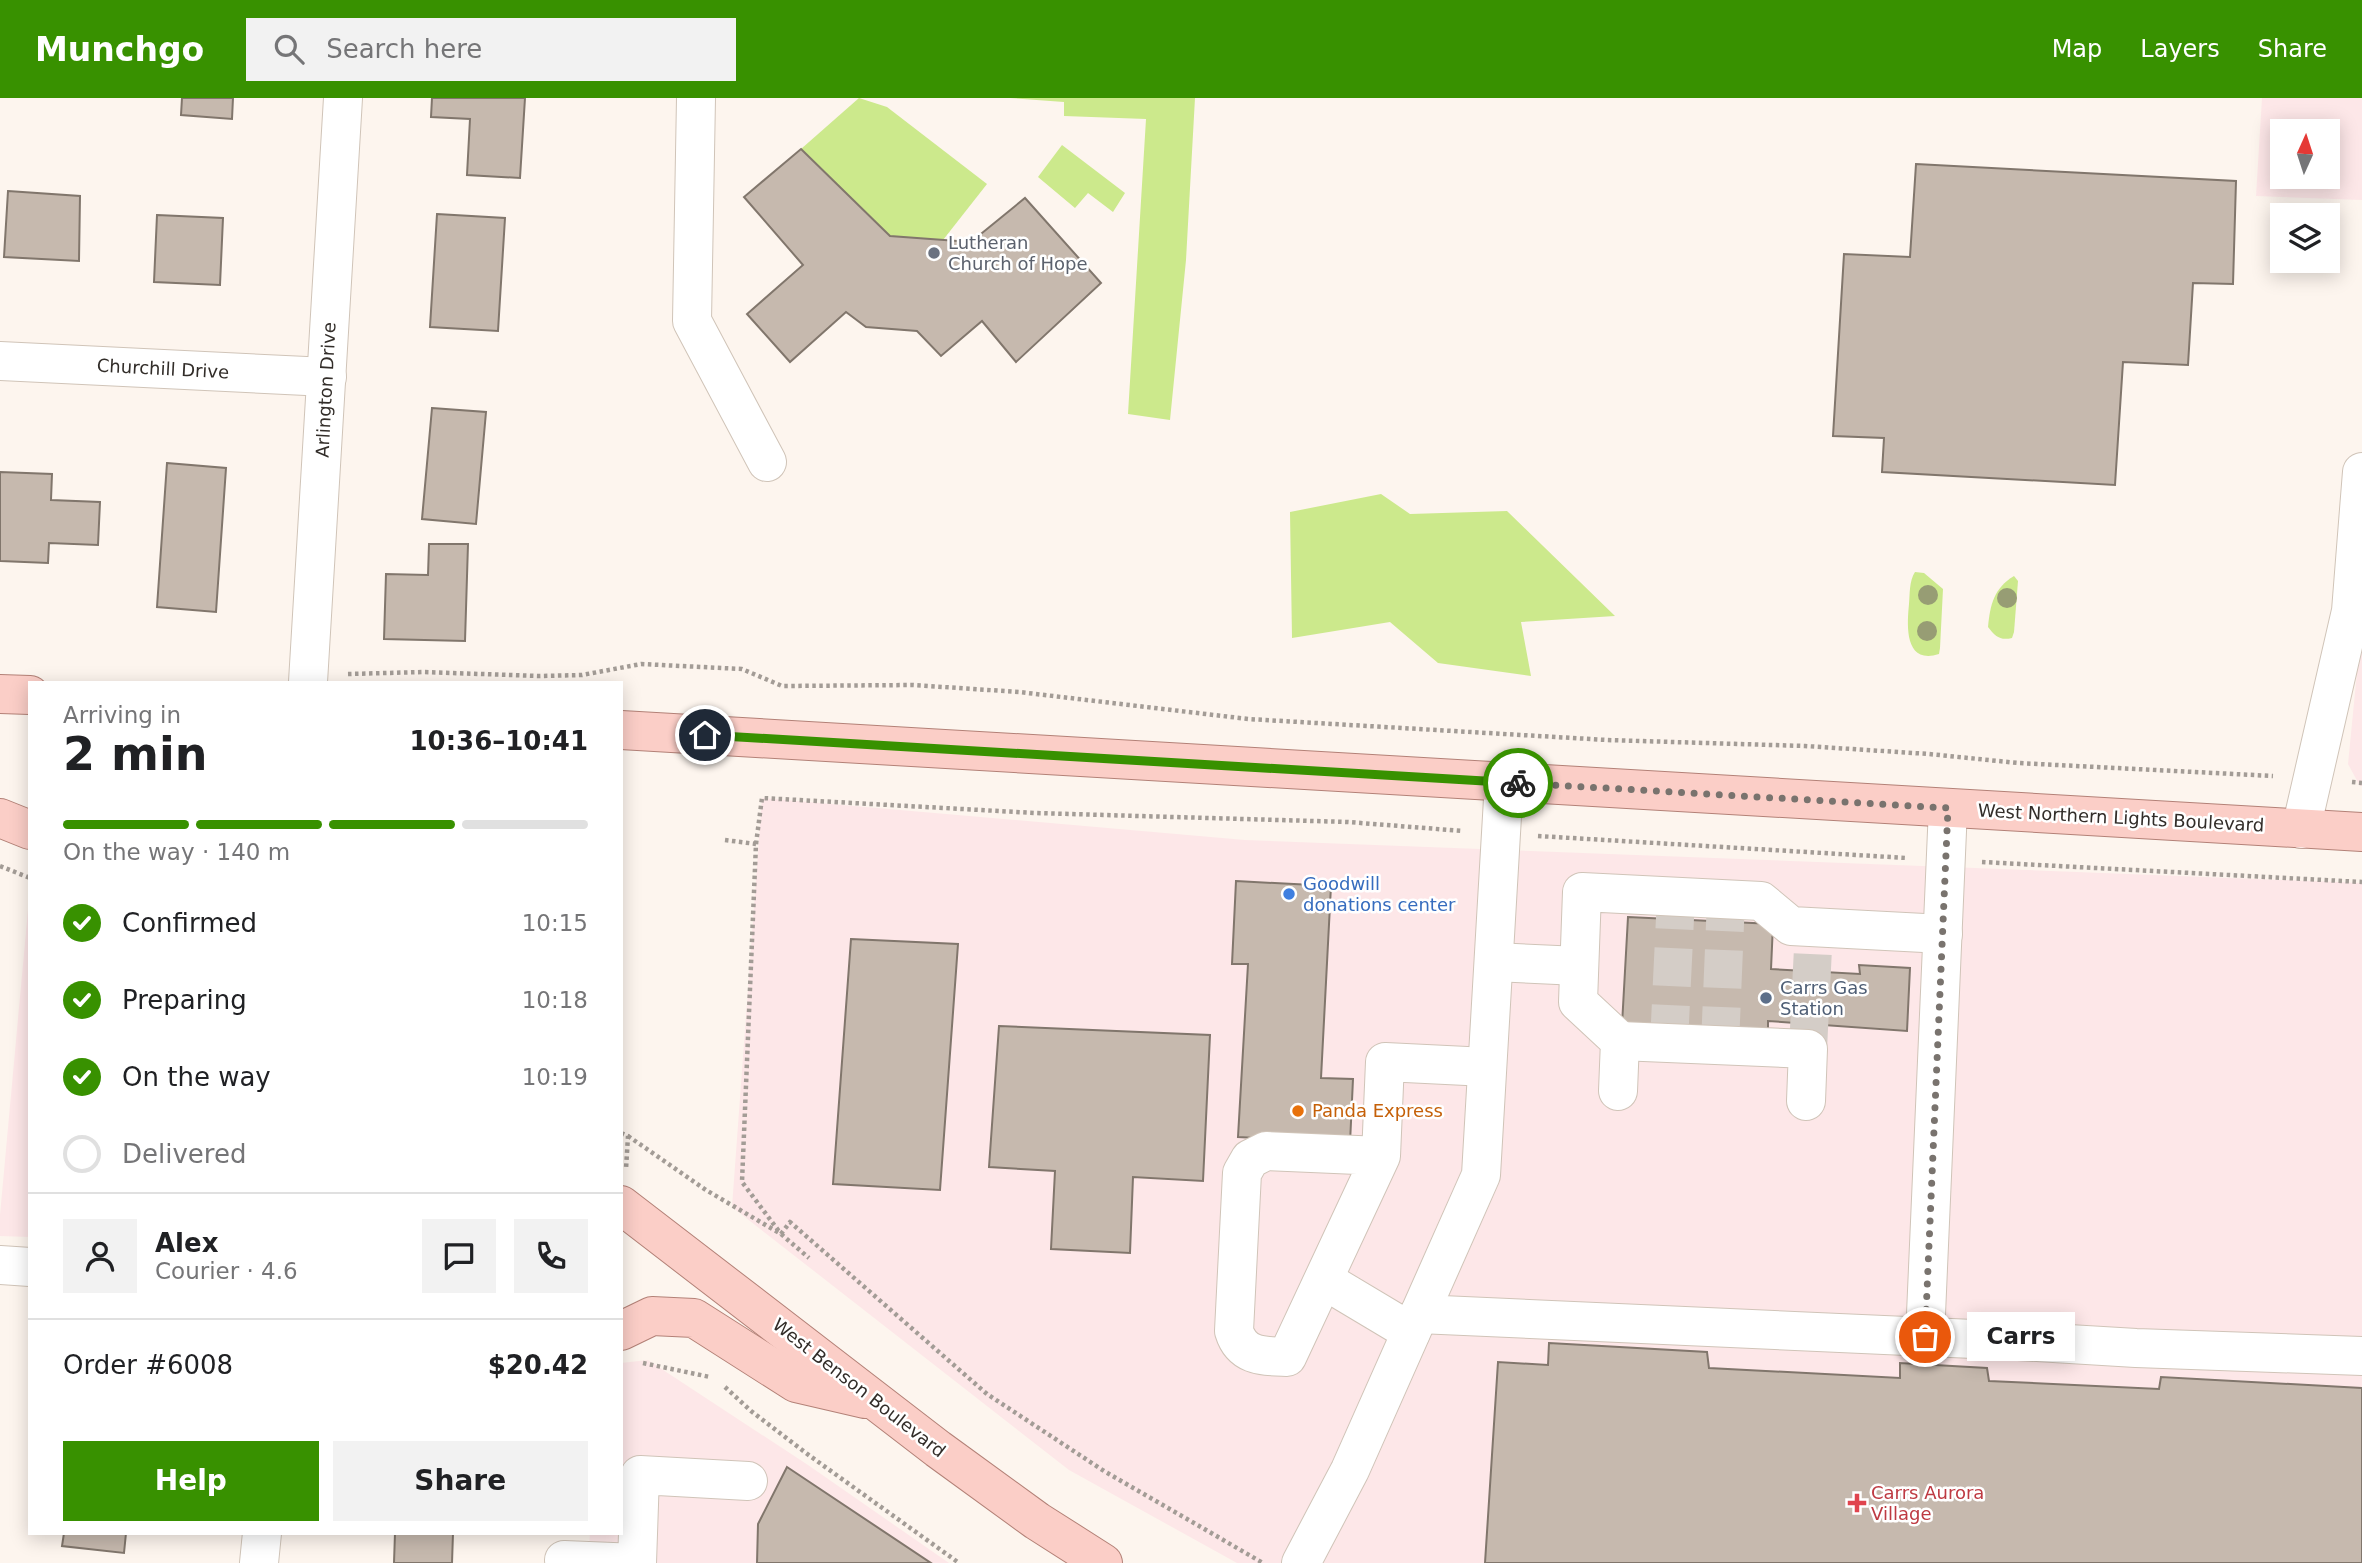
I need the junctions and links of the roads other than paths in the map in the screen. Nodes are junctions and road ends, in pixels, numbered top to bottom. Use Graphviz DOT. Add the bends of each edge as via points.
graph roads {
  1 [pos="343,98"];
  2 [pos="696,98"];
  3 [pos="0,361"];
  4 [pos="327,377"];
  5 [pos="767,462"];
  6 [pos="2362,472"];
  7 [pos="308,679"];
  8 [pos="0,694"];
  9 [pos="28,695"];
  10 [pos="623,730"];
  11 [pos="1504,782"];
  12 [pos="1948,808"];
  13 [pos="0,818"];
  14 [pos="28,829"];
  15 [pos="2301,829"];
  16 [pos="2362,832"];
  17 [pos="1942,934"];
  18 [pos="1494,962"];
  19 [pos="1580,966"];
  20 [pos="1620,1041"];
  21 [pos="1487,1068"];
  22 [pos="1618,1091"];
  23 [pos="1806,1101"];
  24 [pos="1381,1156"];
  25 [pos="623,1207"];
  26 [pos="0,1265"];
  27 [pos="28,1267"];
  28 [pos="1324,1280"];
  29 [pos="1415,1323"];
  30 [pos="1925,1337"];
  31 [pos="628,1346"];
  32 [pos="2362,1356"];
  33 [pos="877,1401"];
  34 [pos="748,1481"];
  35 [pos="262,1535"];
  36 [pos="564,1552"];
  37 [pos="259,1563"];
  38 [pos="638,1563"];
  39 [pos="1103,1563"];
  40 [pos="1301,1563"];
  1 -- 4 [label="street, Arlington Drive"];
  2 -- 5 [label="street" via="692,321"];
  3 -- 4 [label="street, Churchill Drive"];
  4 -- 7 [label="street, Arlington Drive"];
  6 -- 15 [label="street" via="2351,611"];
  8 -- 9 [label="main road"];
  10 -- 11 [label="main road, West Northern Lights Boulevard"];
  11 -- 12 [label="main road, West Northern Lights Boulevard"];
  11 -- 18 [label="street"];
  12 -- 15 [label="main road, West Northern Lights Boulevard"];
  12 -- 17 [label="street"];
  13 -- 14 [label="main road"];
  15 -- 16 [label="main road, West Northern Lights Boulevard"];
  17 -- 19 [label="street" via="1791,926 1761,901 1582,892"];
  17 -- 30 [label="street"];
  18 -- 19 [label="street"];
  18 -- 21 [label="street"];
  19 -- 20 [label="street" via="1578,1002"];
  20 -- 22 [label="street"];
  20 -- 23 [label="street" via="1808,1049"];
  21 -- 24 [label="street" via="1385,1062"];
  21 -- 29 [label="street" via="1482,1175"];
  24 -- 28 [label="street"];
  24 -- 28 [label="street" via="1266,1152 1250,1159 1242,1173 1237,1342 1266,1357 1287,1357"];
  25 -- 33 [label="main road, West Benson Boulevard"];
  26 -- 27 [label="street"];
  28 -- 29 [label="street"];
  29 -- 30 [label="street"];
  29 -- 40 [label="street" via="1350,1470"];
  30 -- 32 [label="street"];
  31 -- 33 [label="main road" via="652,1316 694,1318 796,1383"];
  33 -- 39 [label="main road, West Benson Boulevard" via="1037,1521"];
  34 -- 38 [label="street" via="640,1475"];
  35 -- 37 [label="street"];
  36 -- 38 [label="street"];
}
